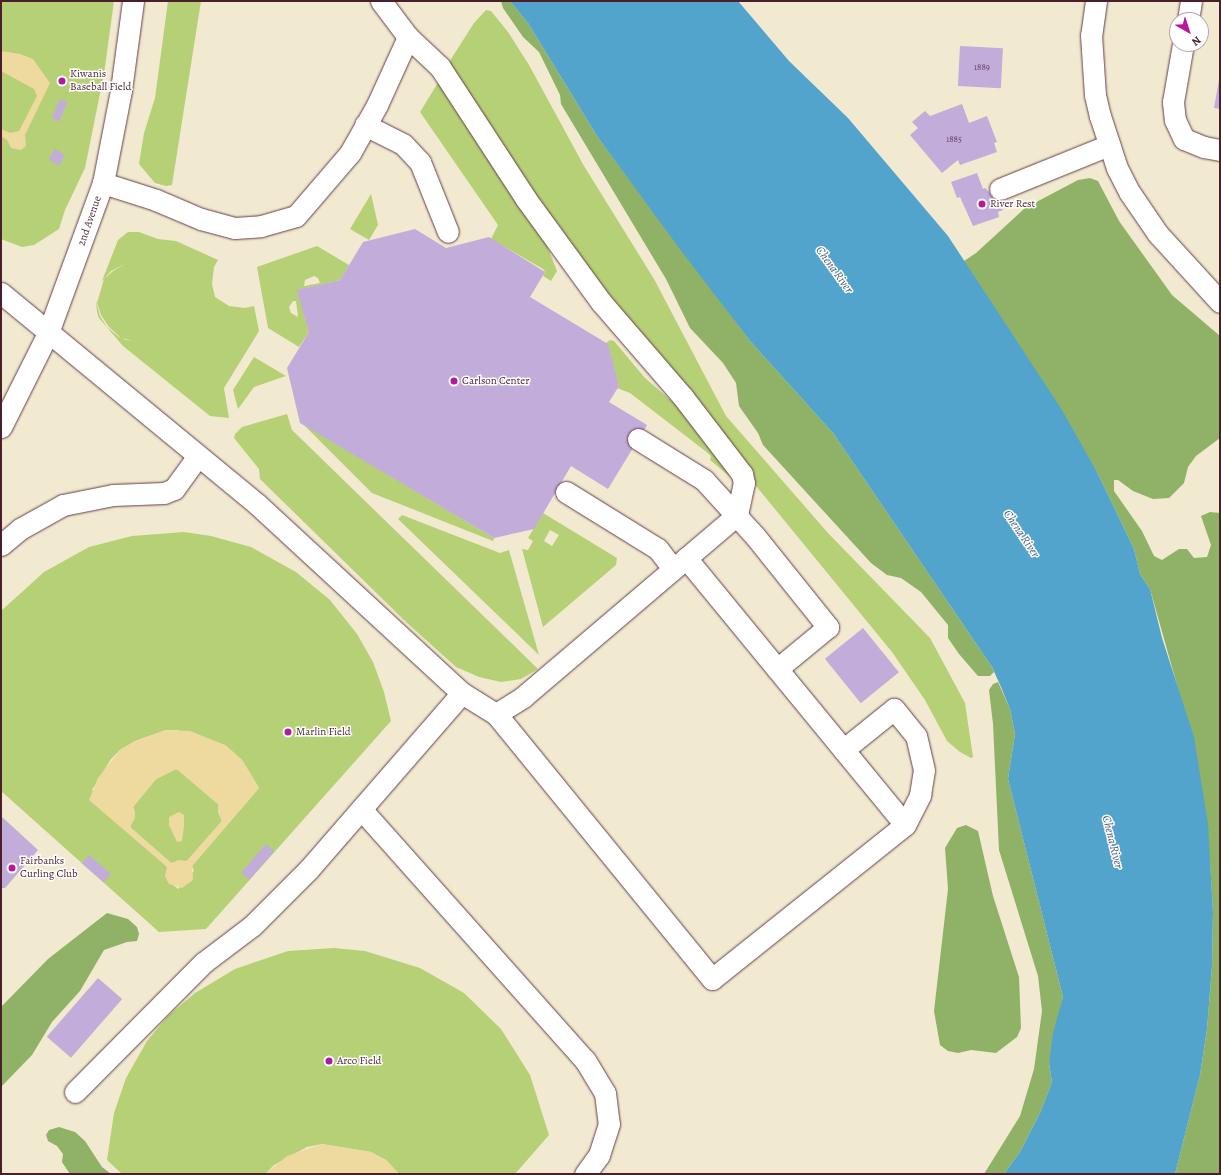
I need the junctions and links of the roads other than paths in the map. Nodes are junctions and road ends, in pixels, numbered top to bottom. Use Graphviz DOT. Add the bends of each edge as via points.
graph roads {
  1 [pos="133,1"];
  2 [pos="381,1"];
  3 [pos="1096,1"];
  4 [pos="1192,1"];
  5 [pos="1190,12"];
  6 [pos="408,37"];
  7 [pos="1182,52"];
  8 [pos="365,125"];
  9 [pos="1109,145"];
  10 [pos="1220,150"];
  11 [pos="103,183"];
  12 [pos="1000,189"];
  13 [pos="448,232"];
  14 [pos="1,293"];
  15 [pos="1220,302"];
  16 [pos="48,333"];
  17 [pos="1,427"];
  18 [pos="638,439"];
  19 [pos="198,457"];
  20 [pos="566,492"];
  21 [pos="737,515"];
  22 [pos="1,545"];
  23 [pos="680,563"];
  24 [pos="777,669"];
  25 [pos="462,693"];
  26 [pos="496,714"];
  27 [pos="843,750"];
  28 [pos="361,809"];
  29 [pos="905,825"];
  30 [pos="75,1092"];
  31 [pos="585,1174"];
  1 -- 11 [label="street, 2nd Avenue" via="121,90"];
  2 -- 6 [label="street"];
  3 -- 9 [label="street" via="1091,35 1092,67 1100,116"];
  4 -- 5 [label="street"];
  6 -- 8 [label="street"];
  6 -- 21 [label="street" via="440,67 526,199 601,302 683,398 742,474 744,483"];
  7 -- 10 [label="street" via="1173,102 1175,120 1184,139 1204,148"];
  8 -- 11 [label="street" via="350,153 296,216 261,226 236,228 201,219 156,200"];
  8 -- 13 [label="street" via="403,144 420,162"];
  9 -- 12 [label="street"];
  9 -- 15 [label="street" via="1120,174 1143,214"];
  11 -- 16 [label="street, 2nd Avenue"];
  14 -- 16 [label="street"];
  16 -- 17 [label="street, 2nd Avenue"];
  16 -- 19 [label="street"];
  18 -- 21 [label="street" via="704,480"];
  19 -- 22 [label="street" via="174,489 164,493 113,495 63,505 20,529"];
  19 -- 25 [label="street" via="257,504"];
  20 -- 23 [label="street"];
  21 -- 23 [label="street"];
  21 -- 24 [label="street" via="828,627"];
  23 -- 24 [label="street"];
  23 -- 26 [label="street" via="523,697"];
  24 -- 27 [label="street"];
  25 -- 26 [label="street"];
  25 -- 28 [label="street"];
  26 -- 29 [label="street" via="712,979"];
  27 -- 29 [label="street"];
  27 -- 29 [label="street" via="894,709 916,736 924,770 920,795"];
  28 -- 30 [label="street" via="309,869 257,920 203,963"];
  28 -- 31 [label="street" via="585,1060 605,1093 609,1124 599,1155"];
}
